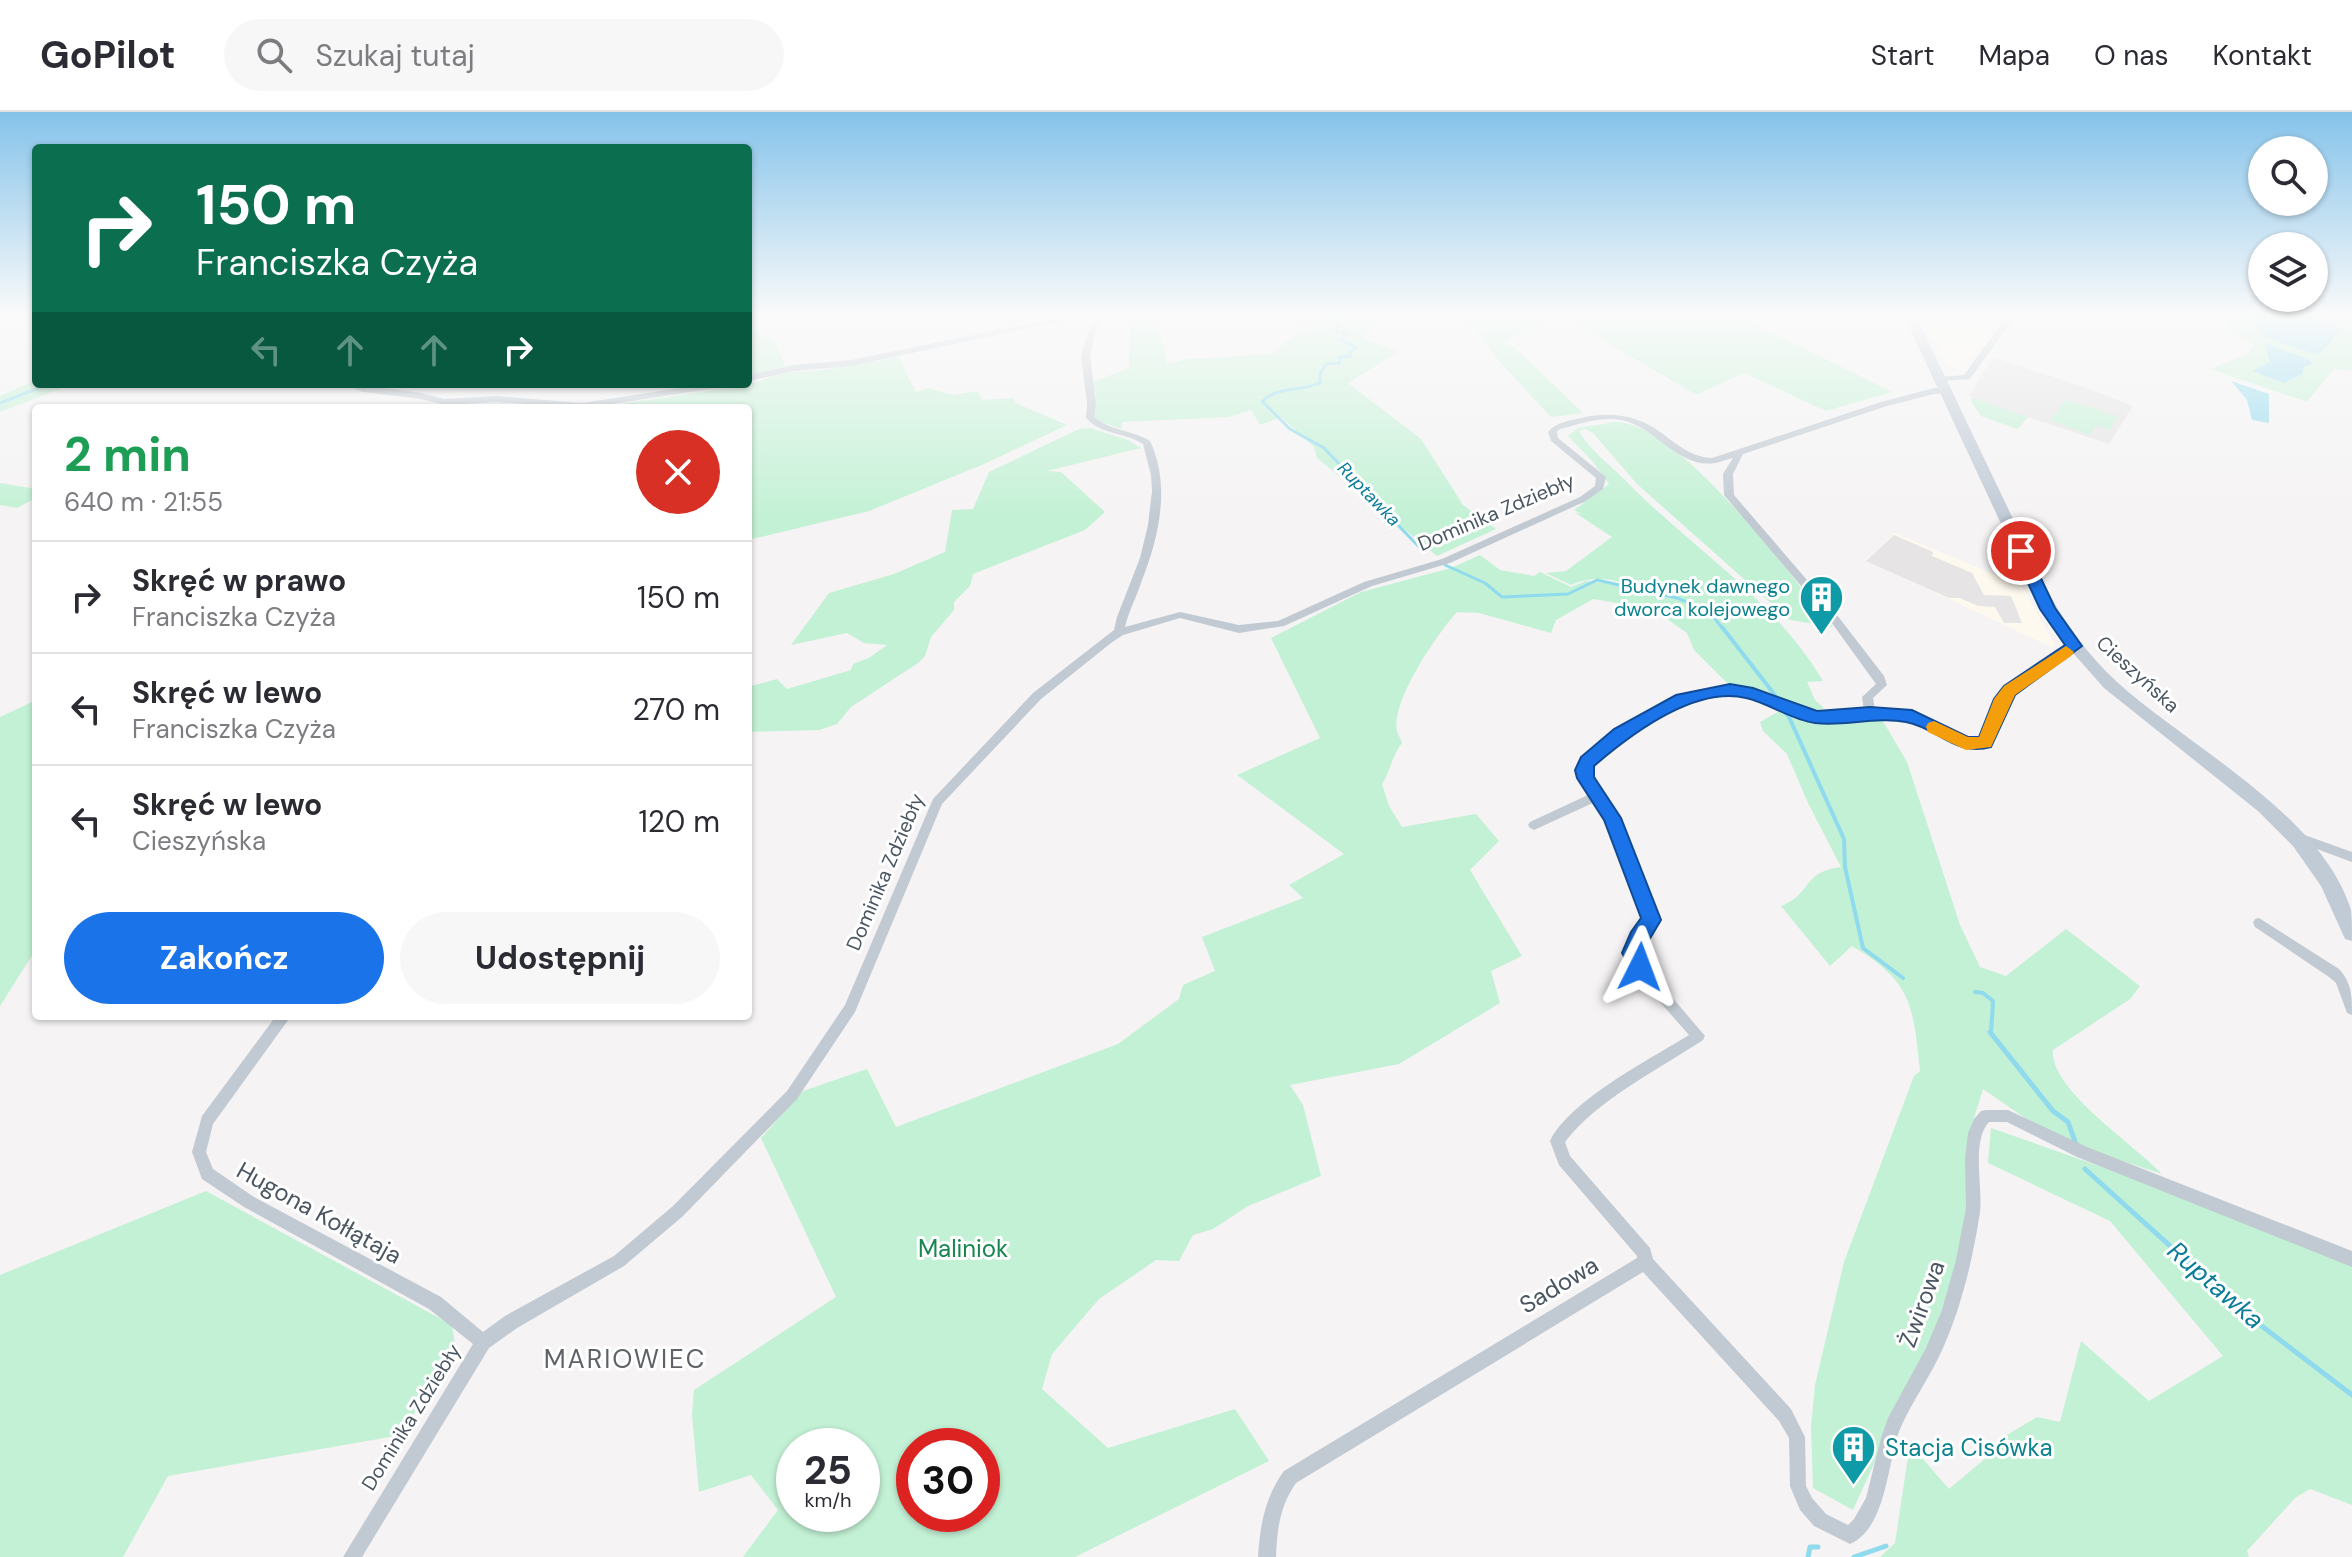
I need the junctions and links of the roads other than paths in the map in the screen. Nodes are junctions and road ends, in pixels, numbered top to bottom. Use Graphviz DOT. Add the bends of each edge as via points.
graph roads {
  1 [pos="1088,383"];
  2 [pos="1950,383"];
  3 [pos="1946,385"];
  4 [pos="360,388"];
  5 [pos="697,388"];
  6 [pos="441,404"];
  7 [pos="453,404"];
  8 [pos="557,404"];
  9 [pos="595,404"];
  10 [pos="1739,454"];
  11 [pos="1119,632"];
  12 [pos="2074,646"];
  13 [pos="1870,713"];
  14 [pos="1597,796"];
  15 [pos="1534,825"];
  16 [pos="2298,838"];
  17 [pos="2352,857"];
  18 [pos="2259,923"];
  19 [pos="2352,933"];
  20 [pos="2352,1009"];
  21 [pos="281,1020"];
  22 [pos="2352,1259"];
  23 [pos="1645,1262"];
  24 [pos="483,1342"];
  25 [pos="352,1557"];
  26 [pos="1267,1557"];
  1 -- 11 [label="street" via="1094,424 1147,443 1157,501 1141,571"];
  2 -- 3 [label="street, Dominika Zdziebły"];
  3 -- 10 [label="street, Dominika Zdziebły"];
  3 -- 12 [label="main road, Cieszyńska" via="2032,578"];
  4 -- 6 [label="street"];
  5 -- 9 [label="street"];
  7 -- 8 [label="street" via="496,399"];
  10 -- 11 [label="street, Dominika Zdziebły" via="1692,460 1640,423 1615,417 1557,427 1554,439 1601,477 1600,487 1583,499 1446,561 1368,584 1280,624 1239,629 1180,615"];
  10 -- 13 [label="street" via="1728,474 1729,495 1880,679 1882,685 1867,697"];
  11 -- 24 [label="street, Dominika Zdziebły" via="1037,696 937,802 850,1008 792,1095 678,1211 619,1261"];
  12 -- 13 [label="street" via="2009,690 1985,742 1966,744 1912,716"];
  12 -- 16 [label="main road, Cieszyńska" via="2118,690 2236,780"];
  13 -- 14 [label="street" via="1816,717 1730,690 1682,700 1620,734 1587,762 1585,778"];
  14 -- 15 [label="street"];
  14 -- 23 [label="street" via="1612,818 1651,920 1632,953 1698,1036 1599,1102 1557,1141 1564,1160 1645,1253"];
  16 -- 17 [label="street"];
  16 -- 19 [label="main road, Cieszyńska" via="2327,879"];
  18 -- 20 [label="street" via="2334,973"];
  21 -- 24 [label="street, Hugona Kołłątaja" via="207,1121 199,1152 207,1174 435,1303"];
  22 -- 23 [label="street, Żwirowa" via="2082,1152 2008,1116 1986,1116 1976,1125 1973,1140 1974,1203 1962,1270 1938,1341 1895,1423 1869,1510 1862,1526 1850,1535 1820,1520 1806,1504 1798,1486 1797,1437 1785,1415"];
  23 -- 26 [label="street, Sadowa" via="1290,1477 1270,1512"];
  24 -- 25 [label="street, Dominika Zdziebły"];
}
